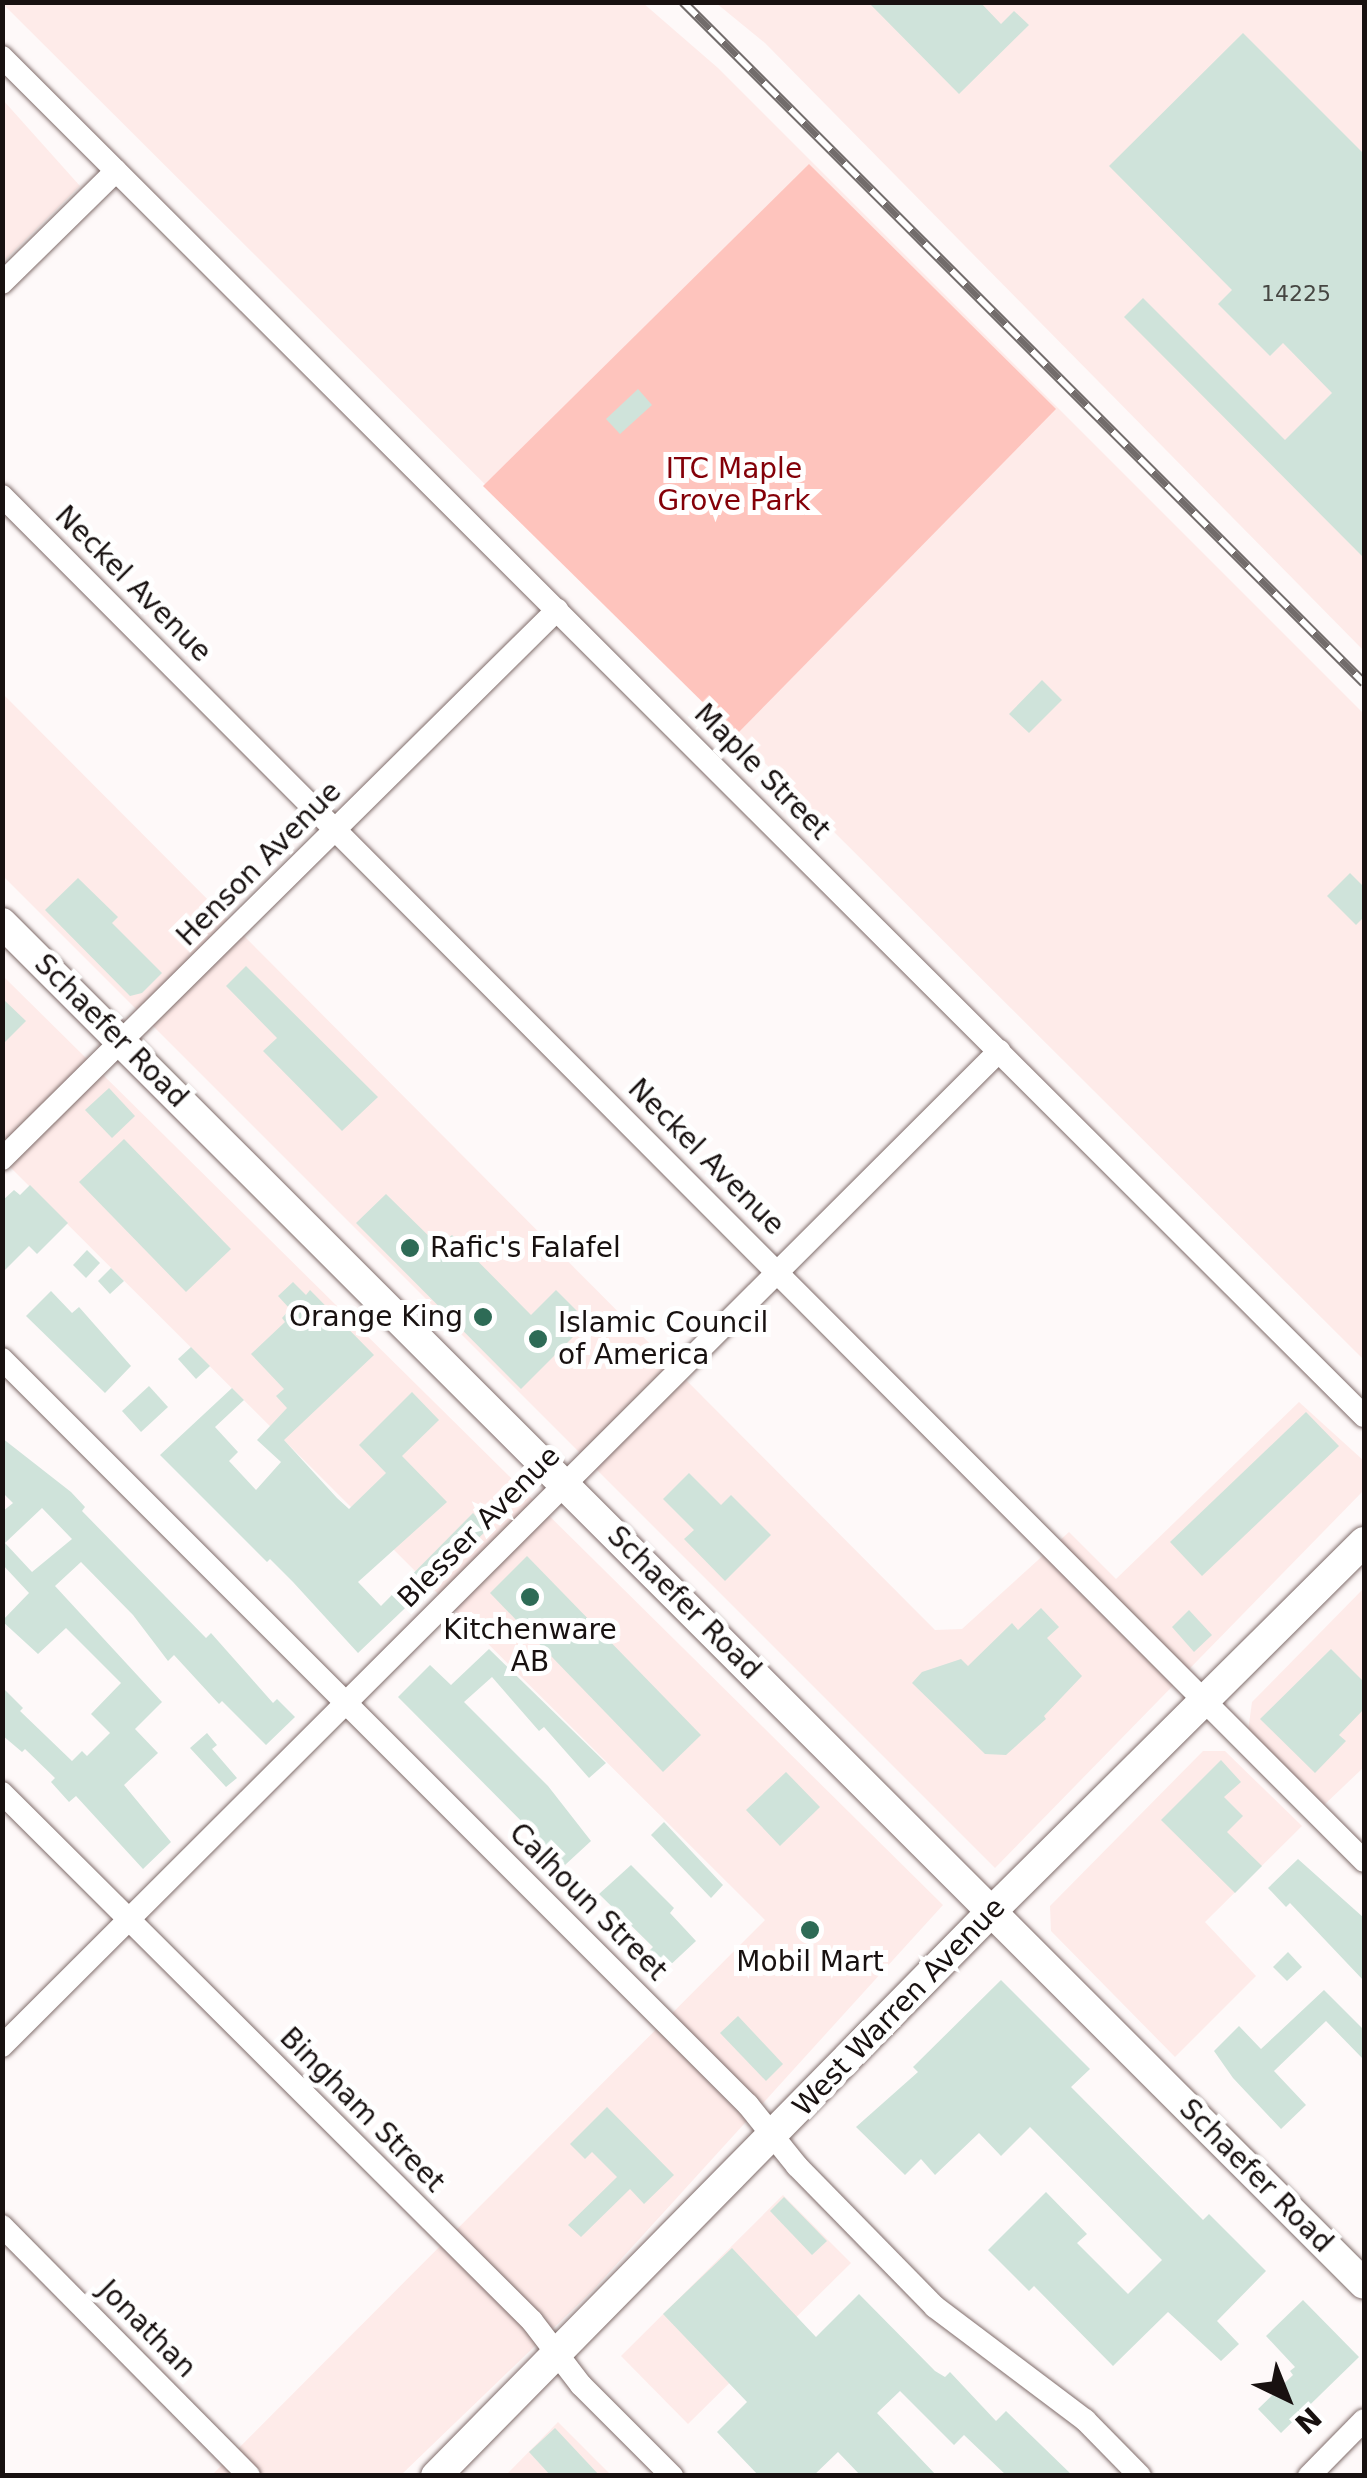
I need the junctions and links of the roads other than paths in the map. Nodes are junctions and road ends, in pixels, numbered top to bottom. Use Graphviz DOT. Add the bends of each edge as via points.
graph roads {
  1 [pos="2,57"];
  2 [pos="116,172"];
  3 [pos="2,283"];
  4 [pos="2,496"];
  5 [pos="557,610"];
  6 [pos="336,830"];
  7 [pos="2,923"];
  8 [pos="121,1042"];
  9 [pos="998,1051"];
  10 [pos="2,1159"];
  11 [pos="777,1271"];
  12 [pos="2,1359"];
  13 [pos="1364,1416"];
  14 [pos="564,1484"];
  15 [pos="1364,1542"];
  16 [pos="1204,1700"];
  17 [pos="346,1703"];
  18 [pos="2,1793"];
  19 [pos="1364,1861"];
  20 [pos="992,1911"];
  21 [pos="129,1920"];
  22 [pos="2,2046"];
  23 [pos="773,2136"];
  24 [pos="2,2226"];
  25 [pos="1364,2284"];
  26 [pos="557,2352"];
  27 [pos="1364,2420"];
  28 [pos="249,2476"];
  29 [pos="436,2476"];
  30 [pos="672,2476"];
  31 [pos="1140,2476"];
  32 [pos="1309,2476"];
  1 -- 2 [label="street, Maple Street"];
  2 -- 3 [label="street"];
  2 -- 5 [label="street, Maple Street"];
  4 -- 6 [label="street, Neckel Avenue"];
  5 -- 6 [label="street, Henson Avenue"];
  5 -- 9 [label="street, Maple Street"];
  6 -- 8 [label="street, Henson Avenue"];
  6 -- 11 [label="street, Neckel Avenue"];
  7 -- 8 [label="main road, Schaefer Road"];
  8 -- 10 [label="street, Henson Avenue"];
  8 -- 14 [label="main road, Schaefer Road"];
  9 -- 11 [label="street, Blesser Avenue"];
  9 -- 13 [label="street, Maple Street"];
  11 -- 14 [label="street, Blesser Avenue"];
  11 -- 16 [label="street, Neckel Avenue"];
  12 -- 17 [label="street, Calhoun Street"];
  14 -- 17 [label="street, Blesser Avenue"];
  14 -- 20 [label="main road, Schaefer Road"];
  15 -- 16 [label="main road, West Warren Avenue"];
  16 -- 19 [label="street, Neckel Avenue"];
  16 -- 20 [label="main road, West Warren Avenue"];
  17 -- 21 [label="street, Blesser Avenue"];
  17 -- 23 [label="street, Calhoun Street"];
  18 -- 21 [label="street, Bingham Street"];
  20 -- 23 [label="main road, West Warren Avenue"];
  20 -- 25 [label="main road, Schaefer Road"];
  21 -- 22 [label="street, Blesser Avenue"];
  21 -- 26 [label="street, Bingham Street"];
  23 -- 26 [label="main road, West Warren Avenue"];
  23 -- 31 [label="street, Calhoun Street" via="935,2306 1085,2420"];
  24 -- 28 [label="street, Jonathan"];
  26 -- 29 [label="main road, West Warren Avenue"];
  26 -- 30 [label="street, Bingham Street"];
  27 -- 32 [label="street"];
}
